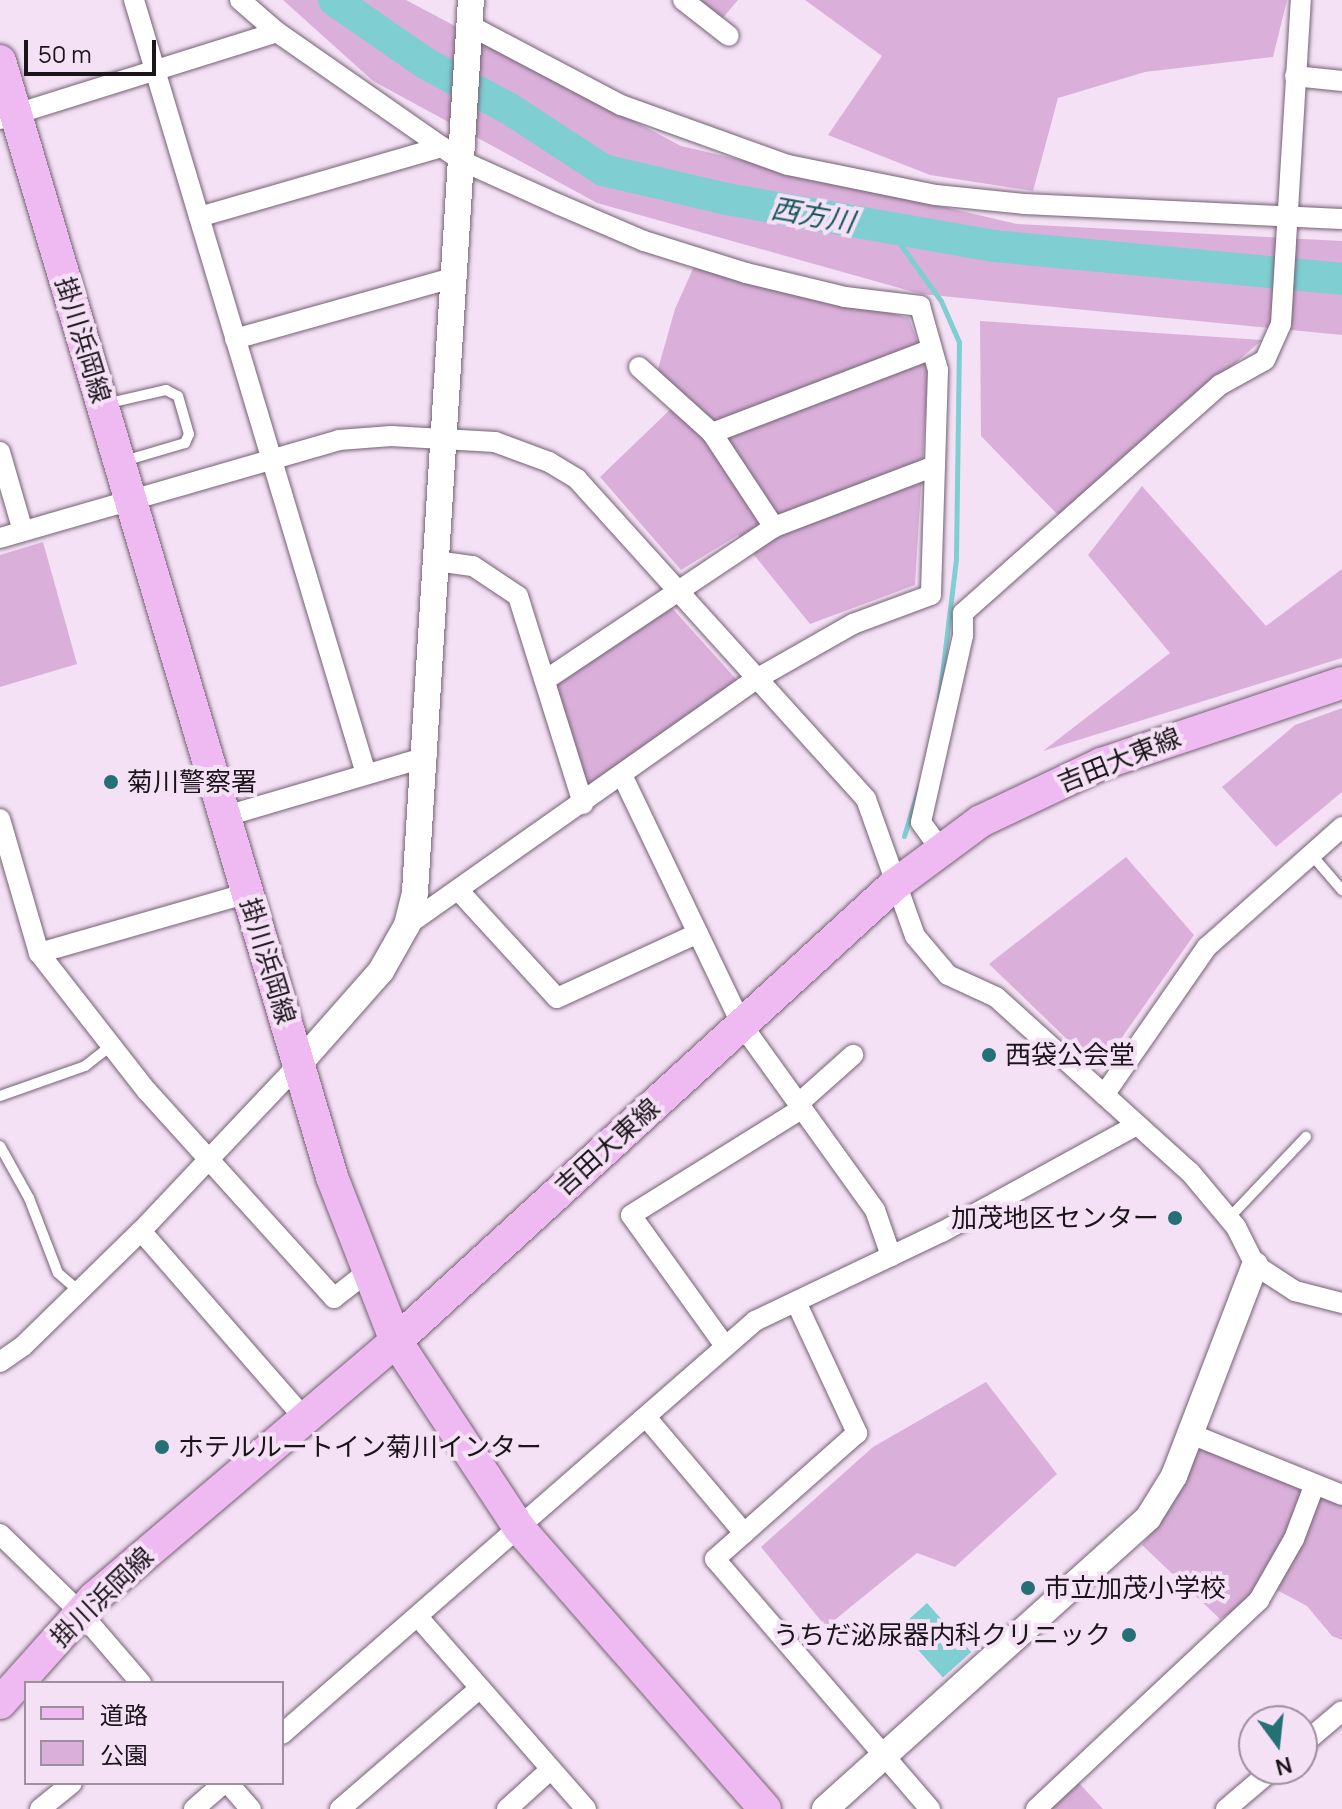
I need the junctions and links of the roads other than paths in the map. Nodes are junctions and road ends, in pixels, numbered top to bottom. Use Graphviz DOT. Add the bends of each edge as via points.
graph roads {
  1 [pos="134,0"];
  2 [pos="240,0"];
  3 [pos="683,0"];
  4 [pos="1301,0"];
  5 [pos="470,20"];
  6 [pos="277,32"];
  7 [pos="729,36"];
  8 [pos="0,61"];
  9 [pos="155,73"];
  10 [pos="1295,76"];
  11 [pos="1342,81"];
  12 [pos="8,117"];
  13 [pos="456,150"];
  14 [pos="199,217"];
  15 [pos="1286,218"];
  16 [pos="1342,219"];
  17 [pos="456,277"];
  18 [pos="235,339"];
  19 [pos="932,349"];
  20 [pos="639,367"];
  21 [pos="103,404"];
  22 [pos="712,433"];
  23 [pos="446,437"];
  24 [pos="0,452"];
  25 [pos="270,458"];
  26 [pos="120,462"];
  27 [pos="935,466"];
  28 [pos="131,500"];
  29 [pos="774,527"];
  30 [pos="23,531"];
  31 [pos="0,538"];
  32 [pos="436,561"];
  33 [pos="675,589"];
  34 [pos="547,679"];
  35 [pos="756,679"];
  36 [pos="1342,683"];
  37 [pos="426,757"];
  38 [pos="366,774"];
  39 [pos="623,777"];
  40 [pos="583,804"];
  41 [pos="218,811"];
  42 [pos="1342,827"];
  43 [pos="1,829"];
  44 [pos="941,850"];
  45 [pos="1311,854"];
  46 [pos="893,886"];
  47 [pos="1342,890"];
  48 [pos="459,891"];
  49 [pos="248,893"];
  50 [pos="407,925"];
  51 [pos="698,933"];
  52 [pos="39,953"];
  53 [pos="742,1025"];
  54 [pos="112,1045"];
  55 [pos="853,1055"];
  56 [pos="299,1064"];
  57 [pos="1104,1095"];
  58 [pos="0,1096"];
  59 [pos="799,1106"];
  60 [pos="1137,1125"];
  61 [pos="1306,1137"];
  62 [pos="0,1146"];
  63 [pos="210,1156"];
  64 [pos="1229,1218"];
  65 [pos="141,1231"];
  66 [pos="891,1256"];
  67 [pos="1255,1265"];
  68 [pos="367,1272"];
  69 [pos="79,1291"];
  70 [pos="796,1302"];
  71 [pos="1342,1303"];
  72 [pos="396,1341"];
  73 [pos="725,1346"];
  74 [pos="0,1362"];
  75 [pos="303,1417"];
  76 [pos="646,1417"];
  77 [pos="1191,1434"];
  78 [pos="1314,1486"];
  79 [pos="1342,1495"];
  80 [pos="520,1529"];
  81 [pos="744,1533"];
  82 [pos="0,1534"];
  83 [pos="80,1612"];
  84 [pos="418,1617"];
  85 [pos="139,1681"];
  86 [pos="479,1689"];
  87 [pos="0,1703"];
  88 [pos="1342,1711"];
  89 [pos="1318,1731"];
  90 [pos="284,1732"];
  91 [pos="888,1754"];
  92 [pos="551,1769"];
  93 [pos="70,1785"];
  94 [pos="224,1785"];
  95 [pos="228,1785"];
  96 [pos="1254,1785"];
  97 [pos="40,1809"];
  98 [pos="194,1809"];
  99 [pos="251,1809"];
  100 [pos="340,1809"];
  101 [pos="507,1809"];
  102 [pos="586,1809"];
  103 [pos="765,1809"];
  104 [pos="825,1809"];
  105 [pos="930,1809"];
  106 [pos="1036,1809"];
  107 [pos="1226,1809"];
  1 -- 9 [label="street"];
  2 -- 6 [label="street"];
  3 -- 7 [label="street"];
  4 -- 10 [label="street"];
  5 -- 13 [label="street"];
  5 -- 15 [label="street" via="621,105 788,165 936,195 1010,203"];
  6 -- 9 [label="street"];
  6 -- 13 [label="street"];
  8 -- 12 [label="main road, 掛川浜岡線"];
  9 -- 12 [label="street"];
  9 -- 14 [label="street"];
  10 -- 11 [label="street"];
  10 -- 15 [label="street"];
  12 -- 21 [label="main road, 掛川浜岡線"];
  13 -- 14 [label="street"];
  13 -- 17 [label="street"];
  13 -- 19 [label="street" via="644,241 845,297 920,306"];
  14 -- 18 [label="street"];
  15 -- 16 [label="street"];
  15 -- 44 [label="street" via="1281,324 1265,360 1220,385 963,613 963,635 921,822"];
  17 -- 18 [label="street"];
  17 -- 23 [label="street"];
  18 -- 25 [label="street"];
  19 -- 22 [label="street"];
  19 -- 27 [label="street" via="938,370"];
  20 -- 22 [label="street"];
  21 -- 26 [label="main road, 掛川浜岡線"];
  21 -- 26 [label="lane" via="152,390 178,396 189,438"];
  22 -- 29 [label="street"];
  23 -- 25 [label="street" via="339,440"];
  23 -- 32 [label="street"];
  23 -- 33 [label="street" via="507,446 577,479"];
  24 -- 30 [label="street"];
  25 -- 28 [label="street"];
  25 -- 38 [label="street"];
  26 -- 28 [label="main road, 掛川浜岡線"];
  27 -- 29 [label="street"];
  27 -- 35 [label="street" via="931,595 853,624"];
  28 -- 30 [label="street"];
  28 -- 41 [label="main road, 掛川浜岡線"];
  29 -- 33 [label="street"];
  30 -- 31 [label="street"];
  32 -- 34 [label="street" via="473,566 518,596"];
  32 -- 37 [label="street"];
  33 -- 34 [label="street"];
  33 -- 35 [label="street"];
  34 -- 40 [label="street"];
  35 -- 39 [label="street"];
  35 -- 46 [label="street" via="866,799"];
  36 -- 44 [label="main road, 吉田大東線" via="1101,764 981,821"];
  37 -- 38 [label="street"];
  37 -- 50 [label="street" via="419,868"];
  38 -- 41 [label="street"];
  39 -- 40 [label="street"];
  39 -- 51 [label="street"];
  40 -- 48 [label="street"];
  41 -- 49 [label="main road, 掛川浜岡線"];
  42 -- 45 [label="street"];
  43 -- 52 [label="street"];
  44 -- 46 [label="main road, 吉田大東線"];
  45 -- 47 [label="lane"];
  45 -- 57 [label="street" via="1207,947 1128,1068"];
  46 -- 53 [label="main road, 吉田大東線"];
  46 -- 57 [label="street" via="915,936 948,975 996,997"];
  48 -- 50 [label="street"];
  48 -- 51 [label="street" via="557,998"];
  49 -- 52 [label="street" via="116,926"];
  49 -- 56 [label="main road, 掛川浜岡線"];
  50 -- 56 [label="street" via="381,971"];
  51 -- 53 [label="street"];
  52 -- 54 [label="street"];
  53 -- 59 [label="street"];
  53 -- 72 [label="main road, 吉田大東線"];
  54 -- 58 [label="lane" via="85,1066"];
  54 -- 63 [label="street"];
  55 -- 59 [label="street"];
  56 -- 63 [label="street"];
  56 -- 68 [label="main road, 掛川浜岡線"];
  57 -- 60 [label="street"];
  59 -- 66 [label="street" via="875,1210"];
  59 -- 73 [label="street" via="631,1215"];
  60 -- 64 [label="street" via="1190,1172"];
  60 -- 66 [label="street"];
  61 -- 64 [label="lane"];
  62 -- 69 [label="lane" via="29,1198 58,1273"];
  63 -- 65 [label="street"];
  63 -- 68 [label="street" via="334,1298"];
  64 -- 67 [label="street"];
  65 -- 69 [label="street"];
  65 -- 75 [label="street"];
  66 -- 70 [label="street"];
  67 -- 71 [label="street" via="1295,1291"];
  67 -- 77 [label="street"];
  68 -- 72 [label="main road, 掛川浜岡線"];
  69 -- 74 [label="street"];
  70 -- 73 [label="street" via="755,1321"];
  70 -- 81 [label="street" via="857,1433"];
  72 -- 75 [label="main road, 掛川浜岡線"];
  72 -- 80 [label="main road"];
  73 -- 76 [label="street"];
  75 -- 83 [label="main road, 掛川浜岡線"];
  76 -- 80 [label="street"];
  76 -- 81 [label="street"];
  77 -- 78 [label="street"];
  77 -- 91 [label="street" via="1162,1497 1130,1540"];
  78 -- 79 [label="street"];
  78 -- 106 [label="street" via="1294,1539 1259,1600"];
  80 -- 84 [label="street"];
  80 -- 103 [label="main road"];
  81 -- 91 [label="street" via="715,1559"];
  82 -- 83 [label="street"];
  83 -- 85 [label="street"];
  83 -- 87 [label="main road, 掛川浜岡線"];
  84 -- 86 [label="street"];
  84 -- 90 [label="street"];
  86 -- 92 [label="street"];
  86 -- 100 [label="street"];
  88 -- 89 [label="street"];
  91 -- 104 [label="street"];
  91 -- 105 [label="street"];
  92 -- 101 [label="street"];
  92 -- 102 [label="street"];
  93 -- 97 [label="street"];
  94 -- 98 [label="street"];
  95 -- 99 [label="street"];
  96 -- 107 [label="street"];
}
